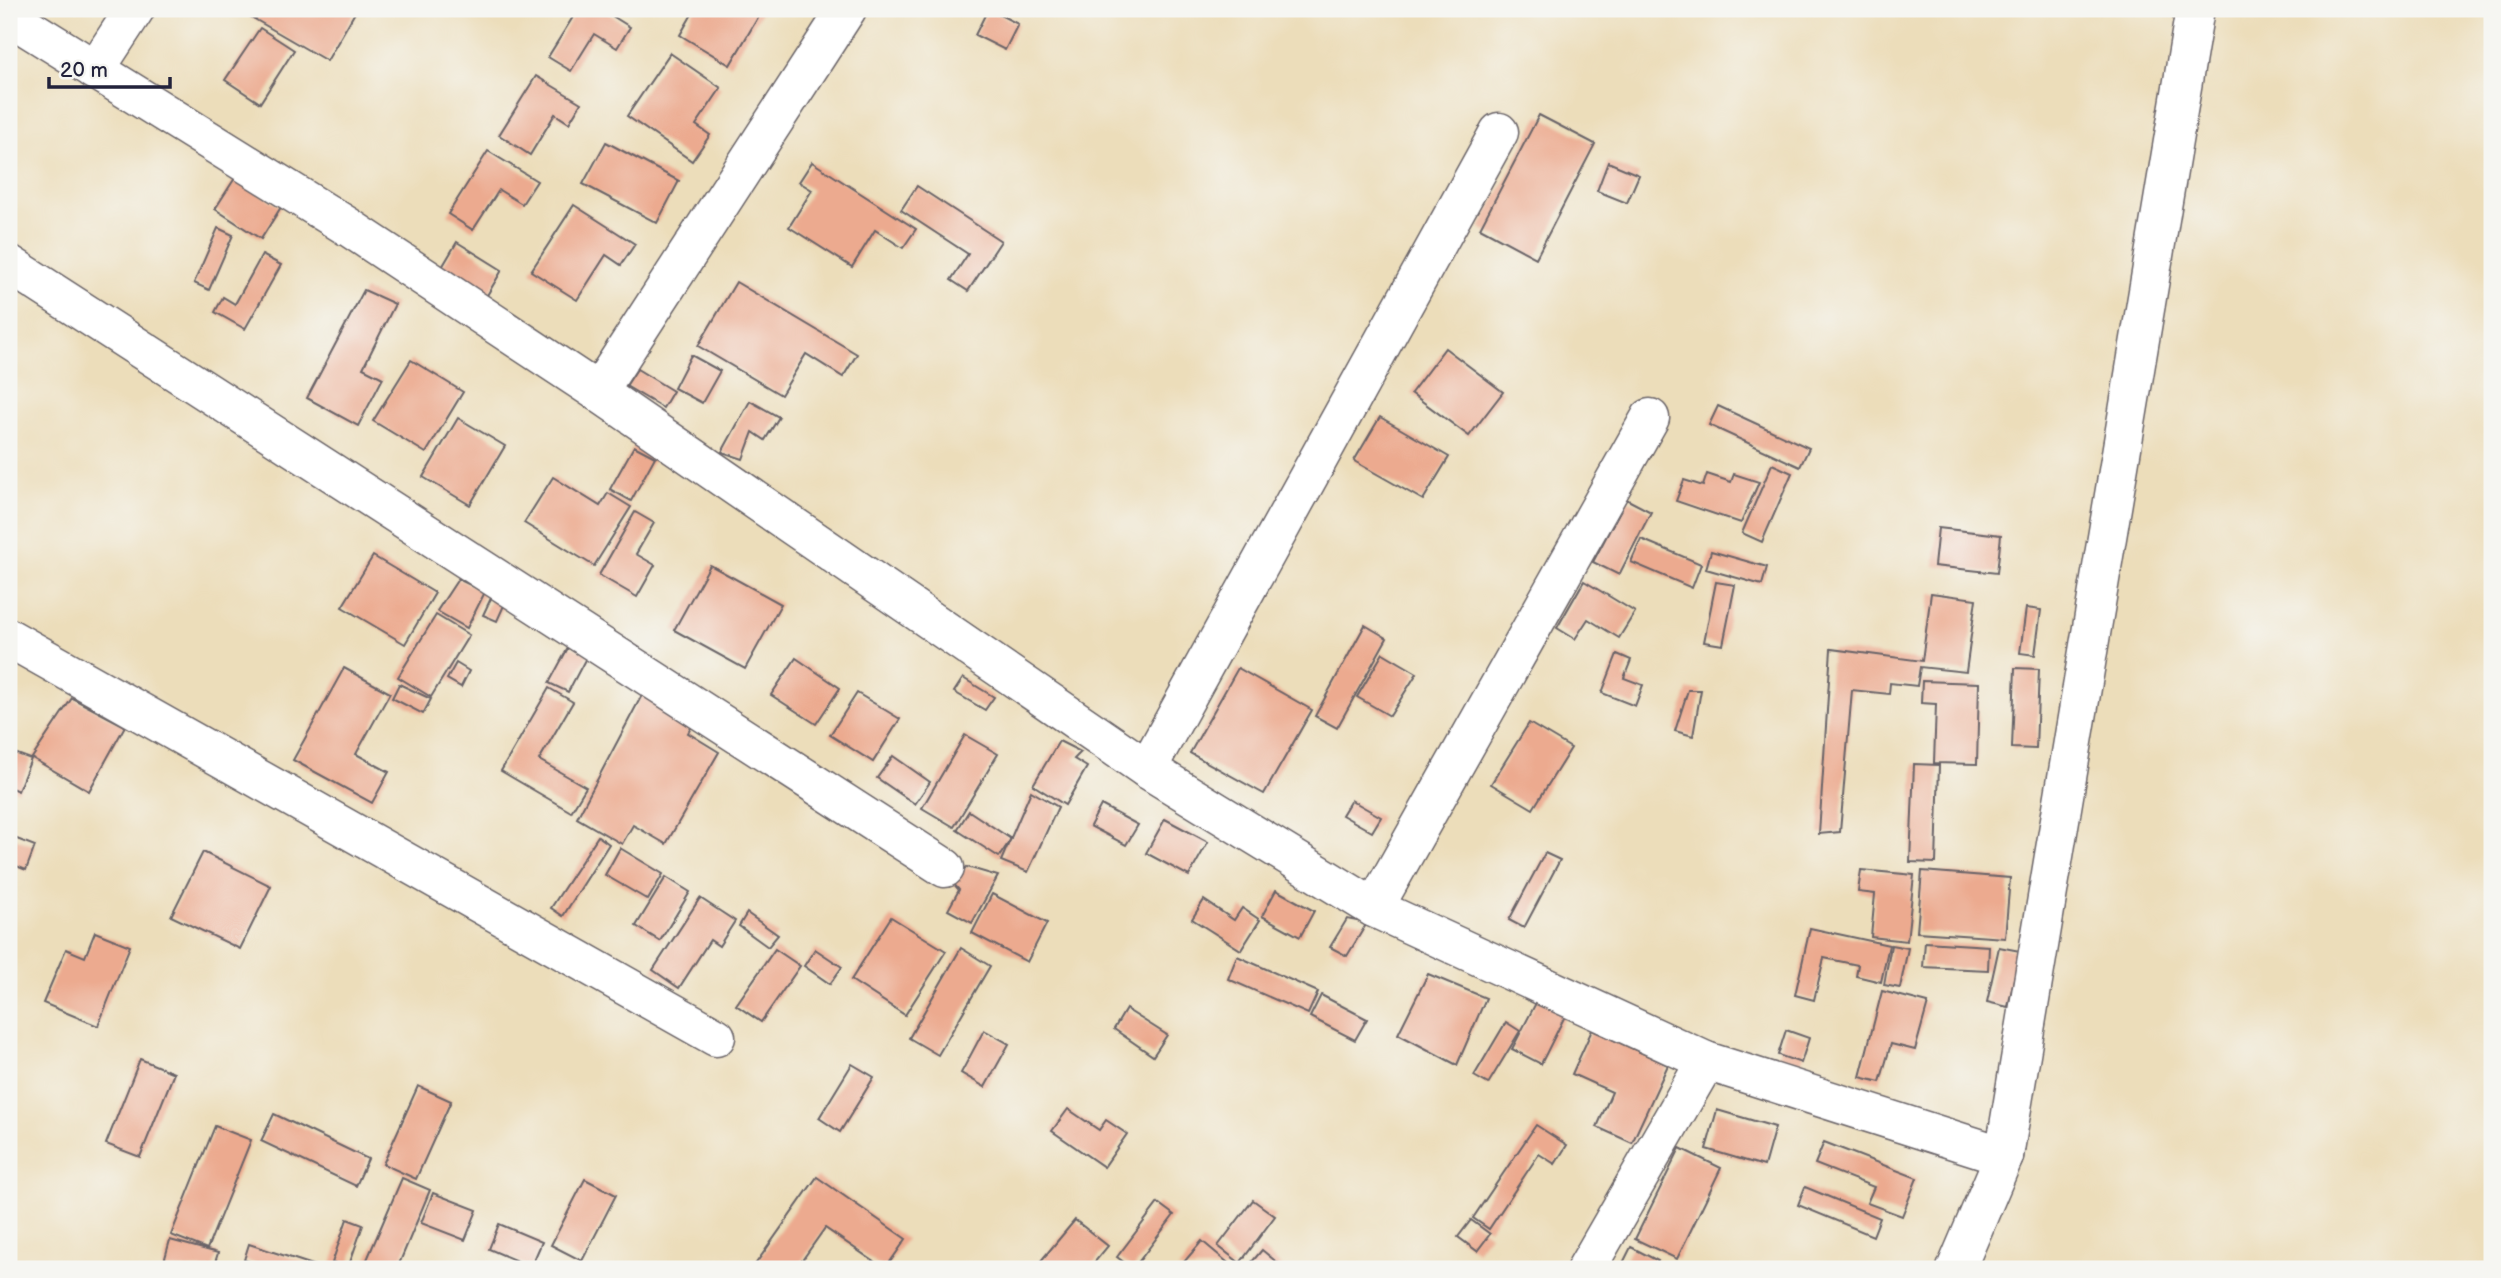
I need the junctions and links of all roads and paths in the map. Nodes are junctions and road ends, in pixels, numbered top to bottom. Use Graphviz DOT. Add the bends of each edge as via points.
graph roads {
  1 [pos="135,9"];
  2 [pos="847,9"];
  3 [pos="2196,9"];
  4 [pos="9,16"];
  5 [pos="95,70"];
  6 [pos="1499,132"];
  7 [pos="9,264"];
  8 [pos="598,392"];
  9 [pos="1650,418"];
  10 [pos="9,638"];
  11 [pos="1147,769"];
  12 [pos="945,867"];
  13 [pos="1374,908"];
  14 [pos="716,1037"];
  15 [pos="1706,1061"];
  16 [pos="2004,1156"];
  17 [pos="1586,1269"];
  18 [pos="1956,1269"];
  1 -- 5 [label="street"];
  2 -- 8 [label="street"];
  3 -- 16 [label="street"];
  4 -- 5 [label="street"];
  5 -- 8 [label="street" via="350,228"];
  6 -- 11 [label="street"];
  7 -- 12 [label="street"];
  8 -- 11 [label="street"];
  9 -- 13 [label="street"];
  10 -- 14 [label="street"];
  11 -- 13 [label="street"];
  13 -- 15 [label="street"];
  15 -- 16 [label="street"];
  15 -- 17 [label="street"];
  16 -- 18 [label="street"];
}
